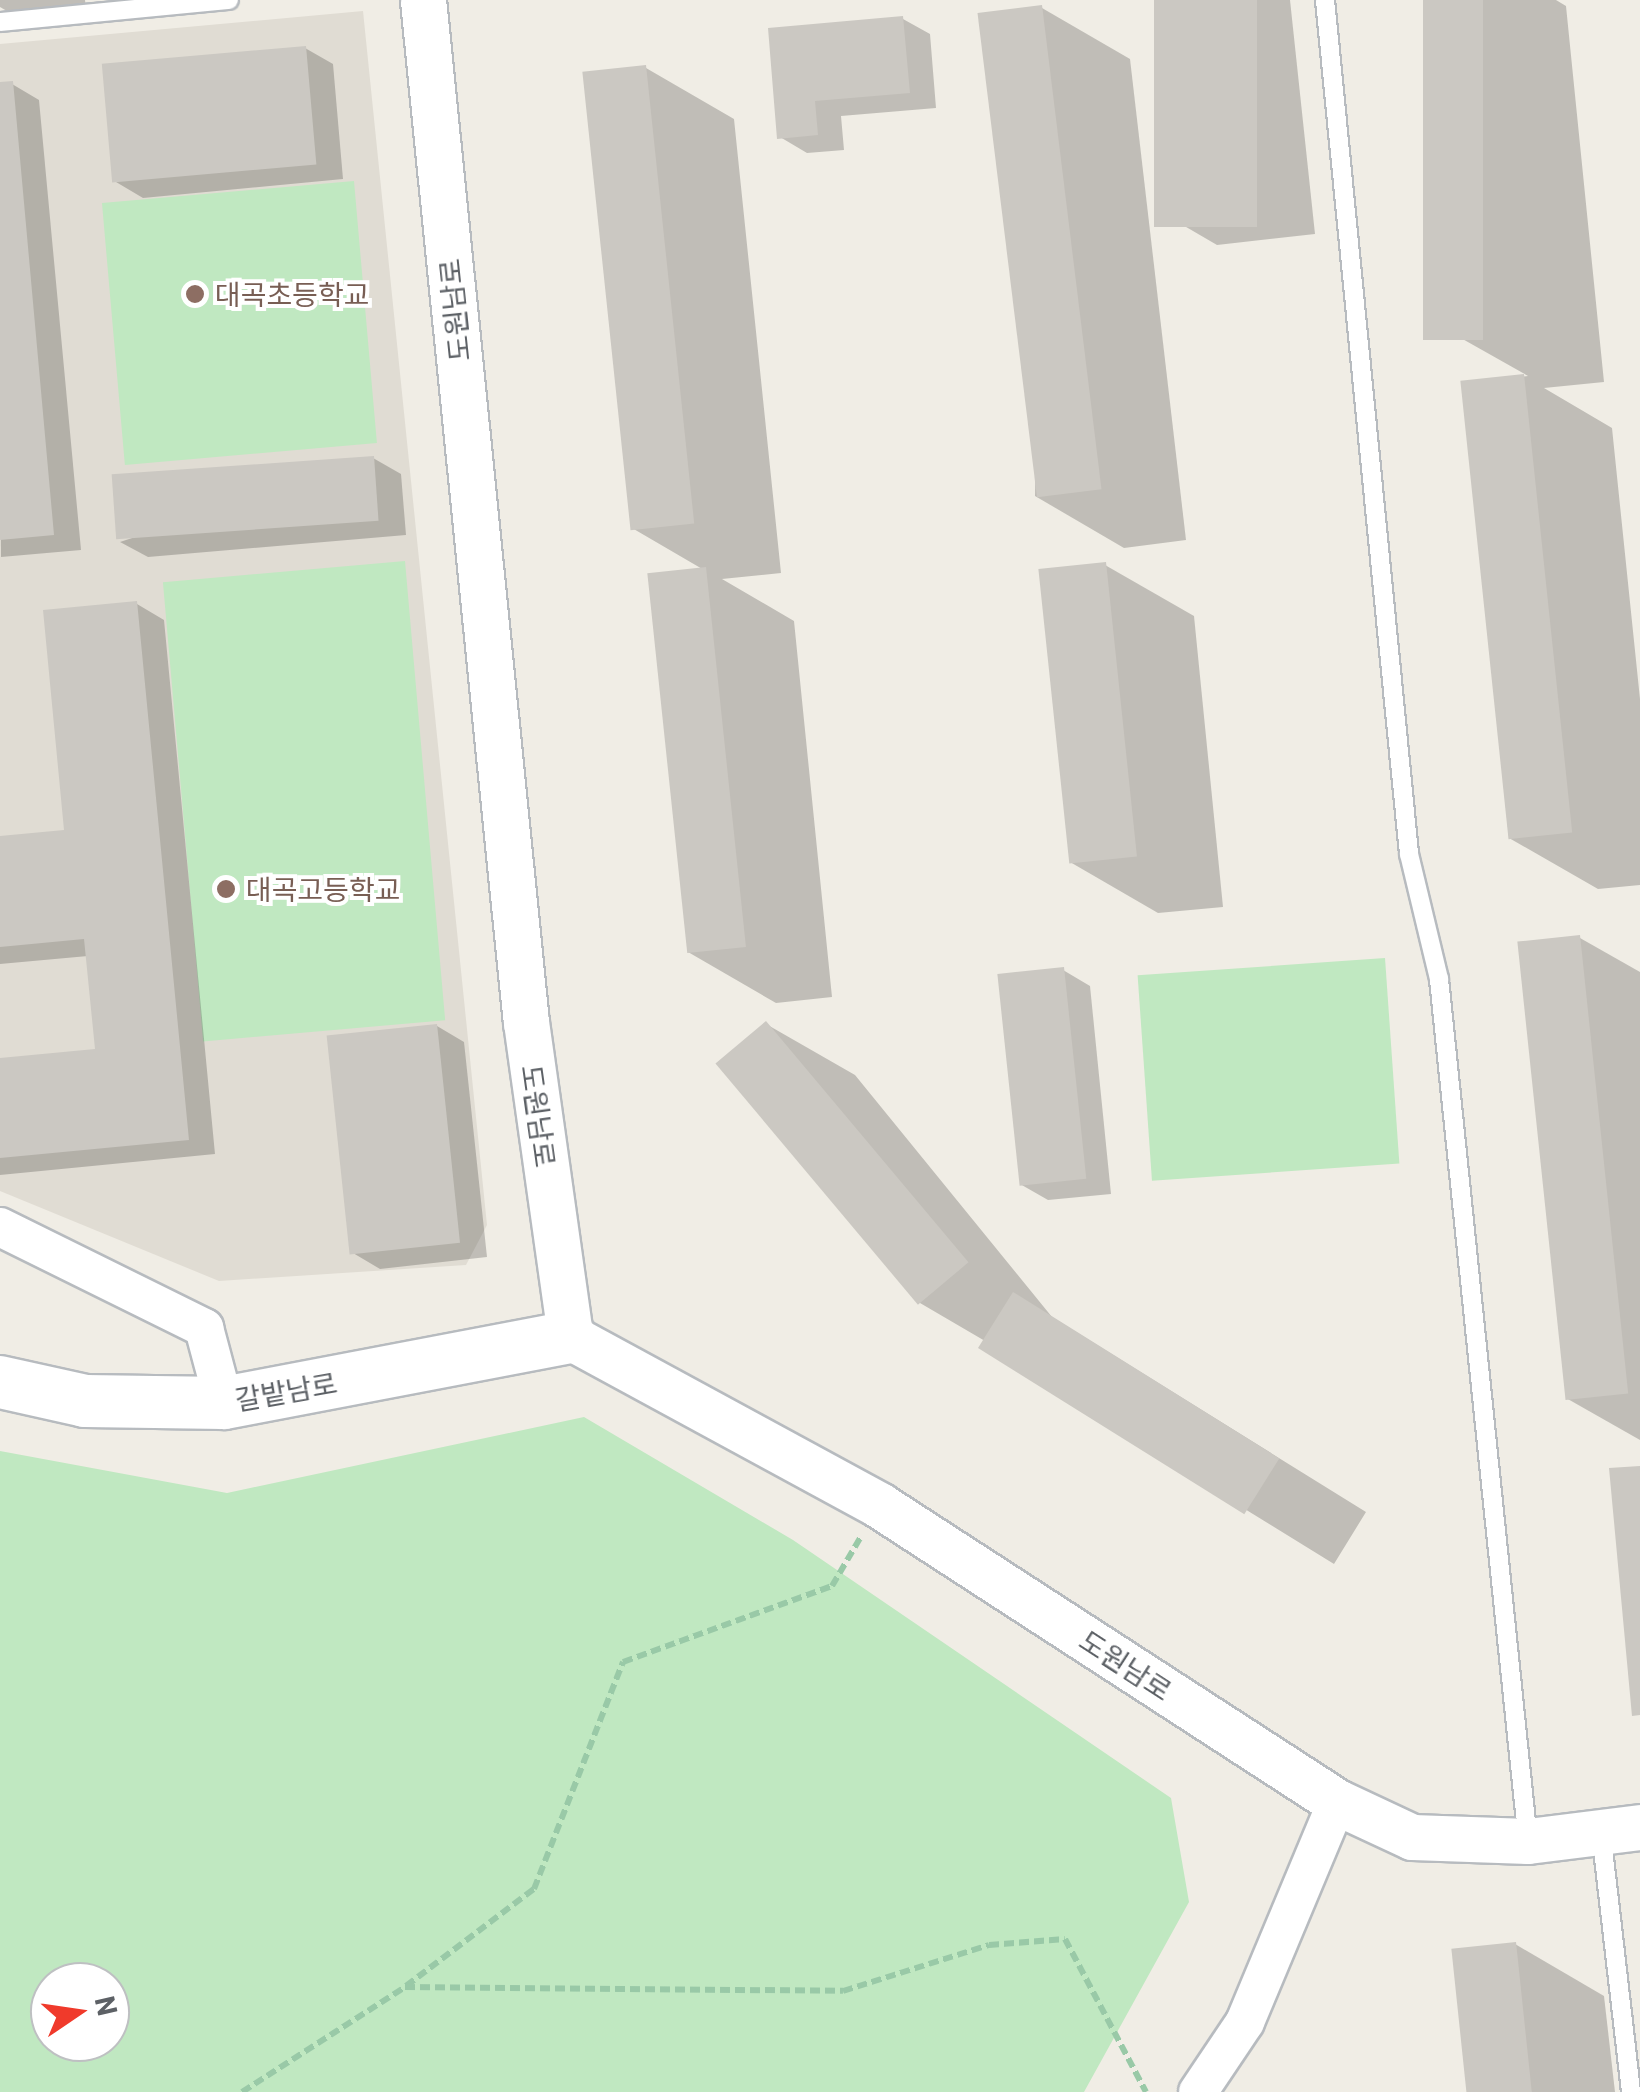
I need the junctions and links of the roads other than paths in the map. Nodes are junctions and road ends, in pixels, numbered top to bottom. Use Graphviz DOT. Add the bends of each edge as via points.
graph roads {
  1 [pos="229,0"];
  2 [pos="423,0"];
  3 [pos="1324,0"];
  4 [pos="0,22"];
  5 [pos="0,1228"];
  6 [pos="570,1337"];
  7 [pos="0,1382"];
  8 [pos="224,1403"];
  9 [pos="1337,1802"];
  10 [pos="1620,1829"];
  11 [pos="1528,1840"];
  12 [pos="1198,2092"];
  13 [pos="1631,2092"];
  1 -- 4 [label="lane"];
  2 -- 6 [label="street, 도원남로" via="526,1022"];
  3 -- 11 [label="lane" via="1409,854 1439,980"];
  5 -- 8 [label="street" via="204,1328"];
  6 -- 8 [label="main road, 갈밭남로"];
  6 -- 9 [label="street, 도원남로" via="880,1505"];
  7 -- 8 [label="main road, 갈밭남로" via="85,1401"];
  9 -- 11 [label="street, 도원남로" via="1412,1836"];
  9 -- 12 [label="street" via="1245,2022"];
  10 -- 11 [label="street, 도원남로"];
  10 -- 13 [label="lane"];
}
